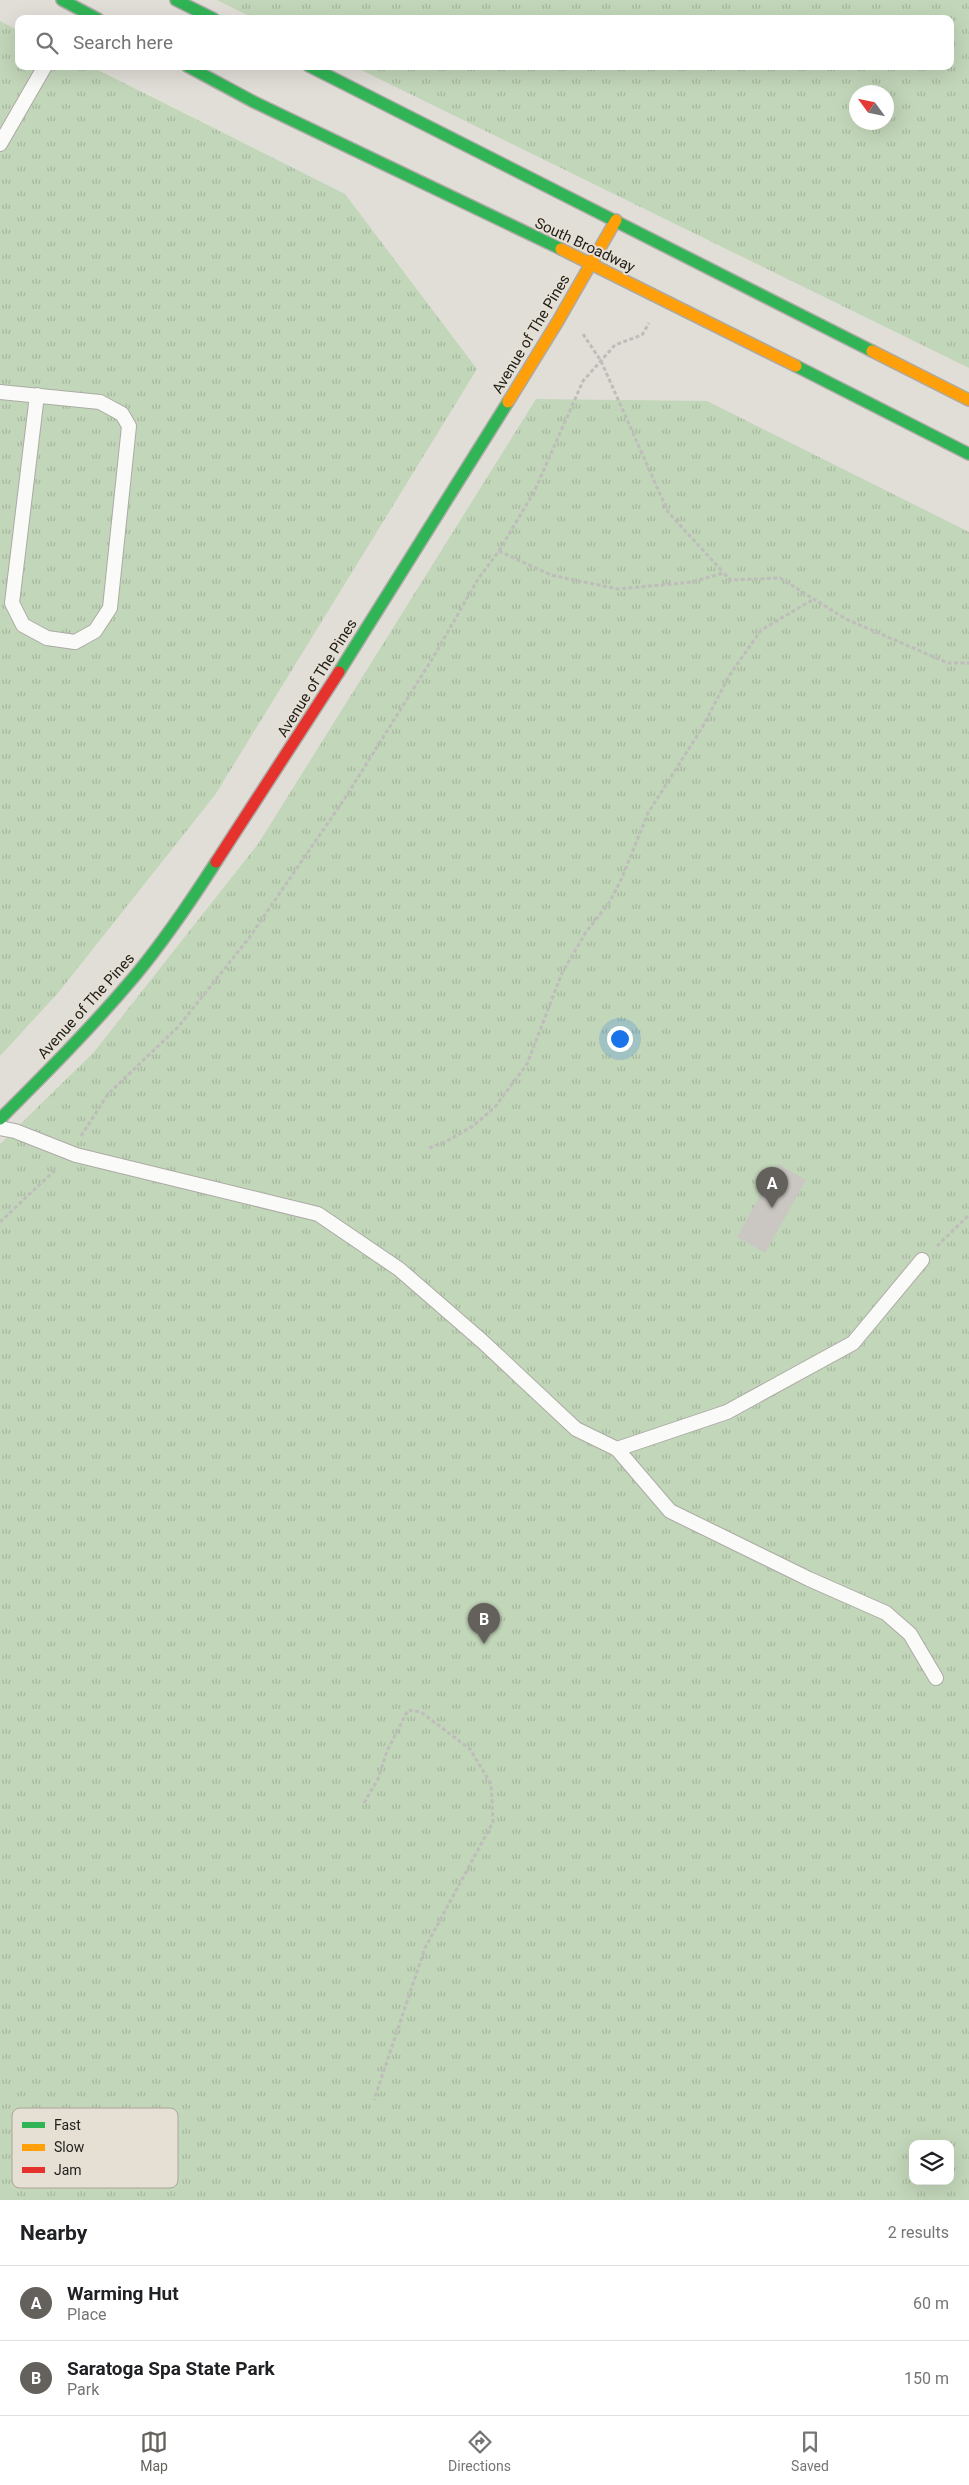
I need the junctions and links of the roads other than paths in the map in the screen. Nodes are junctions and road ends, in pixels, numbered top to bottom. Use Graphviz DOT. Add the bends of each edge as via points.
graph roads {
  1 [pos="62,0"];
  2 [pos="176,0"];
  3 [pos="78,9"];
  4 [pos="90,15"];
  5 [pos="206,15"];
  6 [pos="43,70"];
  7 [pos="195,70"];
  8 [pos="316,70"];
  9 [pos="0,144"];
  10 [pos="616,220"];
  11 [pos="591,264"];
  12 [pos="0,392"];
  13 [pos="37,395"];
  14 [pos="969,400"];
  15 [pos="969,454"];
  16 [pos="0,1119"];
  17 [pos="0,1128"];
  18 [pos="922,1260"];
  19 [pos="617,1449"];
  20 [pos="936,1678"];
  1 -- 3 [label="main road"];
  2 -- 5 [label="main road"];
  3 -- 4 [label="main road"];
  6 -- 9 [label="lane"];
  7 -- 11 [label="main road, South Broadway"];
  8 -- 10 [label="main road"];
  10 -- 11 [label="main road, Avenue of The Pines"];
  10 -- 14 [label="main road"];
  11 -- 15 [label="main road, South Broadway"];
  11 -- 16 [label="main road, Avenue of The Pines" via="327,691 188,905 135,976 80,1038"];
  12 -- 13 [label="lane"];
  13 -- 13 [label="lane" via="100,402 122,414 129,426 110,608 95,631 75,642 48,638 23,625 12,603"];
  17 -- 19 [label="lane" via="70,1153 318,1214 399,1269 576,1429"];
  18 -- 19 [label="lane" via="853,1343 727,1412"];
  19 -- 20 [label="lane" via="670,1511 886,1613 910,1634"];
}
